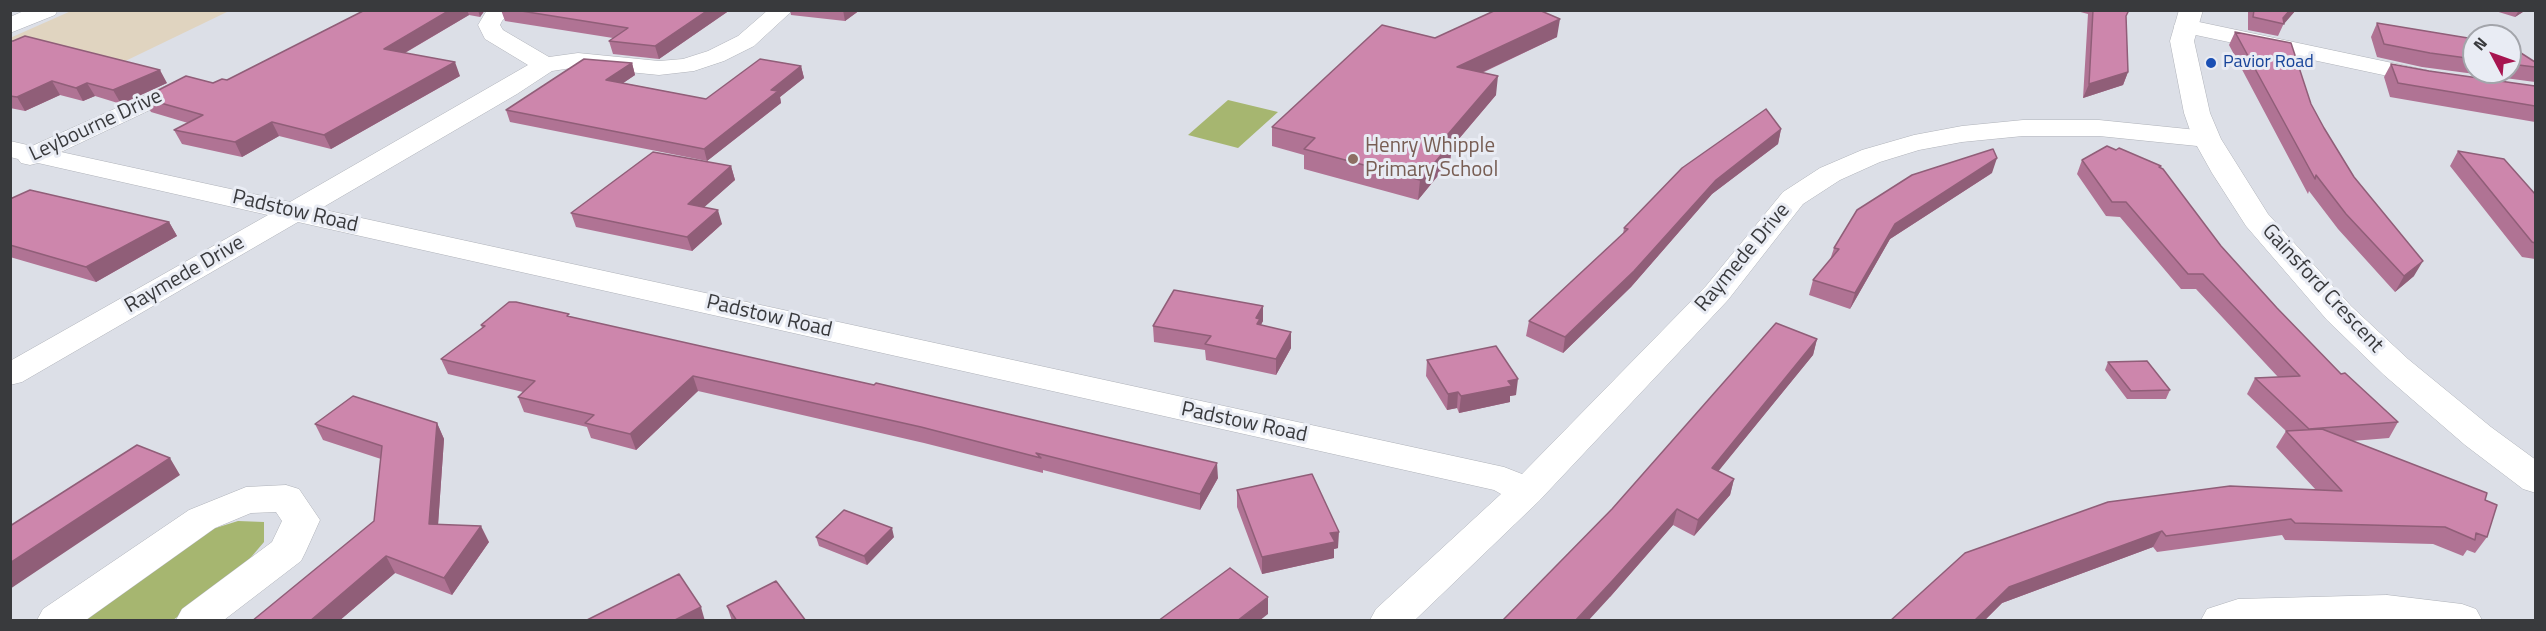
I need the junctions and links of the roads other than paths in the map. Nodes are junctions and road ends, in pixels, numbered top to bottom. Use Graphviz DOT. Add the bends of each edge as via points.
graph roads {
  1 [pos="47,10"];
  2 [pos="501,10"];
  3 [pos="782,10"];
  4 [pos="2188,18"];
  5 [pos="10,26"];
  6 [pos="545,65"];
  7 [pos="2454,81"];
  8 [pos="181,86"];
  9 [pos="2207,139"];
  10 [pos="19,156"];
  11 [pos="295,212"];
  12 [pos="10,375"];
  13 [pos="2535,480"];
  14 [pos="1526,492"];
  15 [pos="57,621"];
  16 [pos="196,621"];
  17 [pos="1390,621"];
  18 [pos="2220,621"];
  19 [pos="2462,621"];
  1 -- 5 [label="street"];
  2 -- 6 [label="street" via="489,25 493,34"];
  3 -- 6 [label="street" via="746,41 685,66 659,68 578,60"];
  4 -- 7 [label="street"];
  4 -- 9 [label="street, Gainsford Crescent" via="2182,41 2197,113"];
  6 -- 11 [label="street, Raymede Drive"];
  8 -- 10 [label="street, Leybourne Drive"];
  9 -- 13 [label="street, Gainsford Crescent" via="2257,220 2339,313 2396,367"];
  9 -- 14 [label="street, Raymede Drive" via="2099,128 2023,128 1914,143 1830,174 1793,198 1717,294"];
  10 -- 11 [label="street, Padstow Road"];
  11 -- 12 [label="street, Raymede Drive"];
  11 -- 14 [label="street, Padstow Road" via="1504,480"];
  14 -- 17 [label="street, Raymede Drive"];
  15 -- 16 [label="street" via="202,519 246,500 286,498 302,520 287,551"];
  18 -- 19 [label="street" via="2238,615 2387,610"];
}
